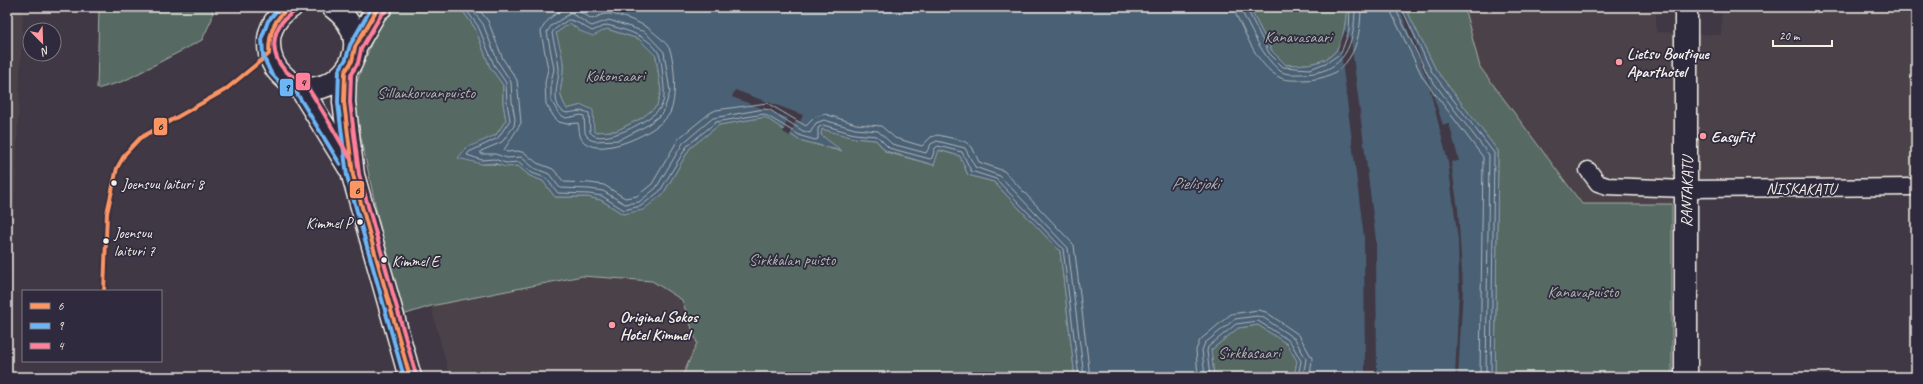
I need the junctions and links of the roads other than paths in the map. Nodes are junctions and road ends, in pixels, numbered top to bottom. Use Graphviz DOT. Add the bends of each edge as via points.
graph roads {
  1 [pos="291,7"];
  2 [pos="333,7"];
  3 [pos="381,7"];
  4 [pos="1686,7"];
  5 [pos="272,15"];
  6 [pos="355,48"];
  7 [pos="345,72"];
  8 [pos="300,87"];
  9 [pos="1588,170"];
  10 [pos="354,175"];
  11 [pos="1916,186"];
  12 [pos="1686,189"];
  13 [pos="410,377"];
  14 [pos="1686,377"];
  1 -- 5 [label="street"];
  2 -- 6 [label="street" via="344,15 353,30"];
  3 -- 6 [label="street" via="376,11"];
  4 -- 12 [label="street, RANTAKATU"];
  5 -- 8 [label="street" via="268,39 269,54 275,69 286,80"];
  6 -- 7 [label="street" via="352,61"];
  7 -- 8 [label="street" via="332,83 317,88"];
  7 -- 10 [label="street" via="344,102"];
  8 -- 10 [label="street"];
  9 -- 12 [label="street, NISKAKATU" via="1598,183 1607,186"];
  10 -- 13 [label="street"];
  11 -- 12 [label="street, NISKAKATU"];
  12 -- 14 [label="street, RANTAKATU"];
}
